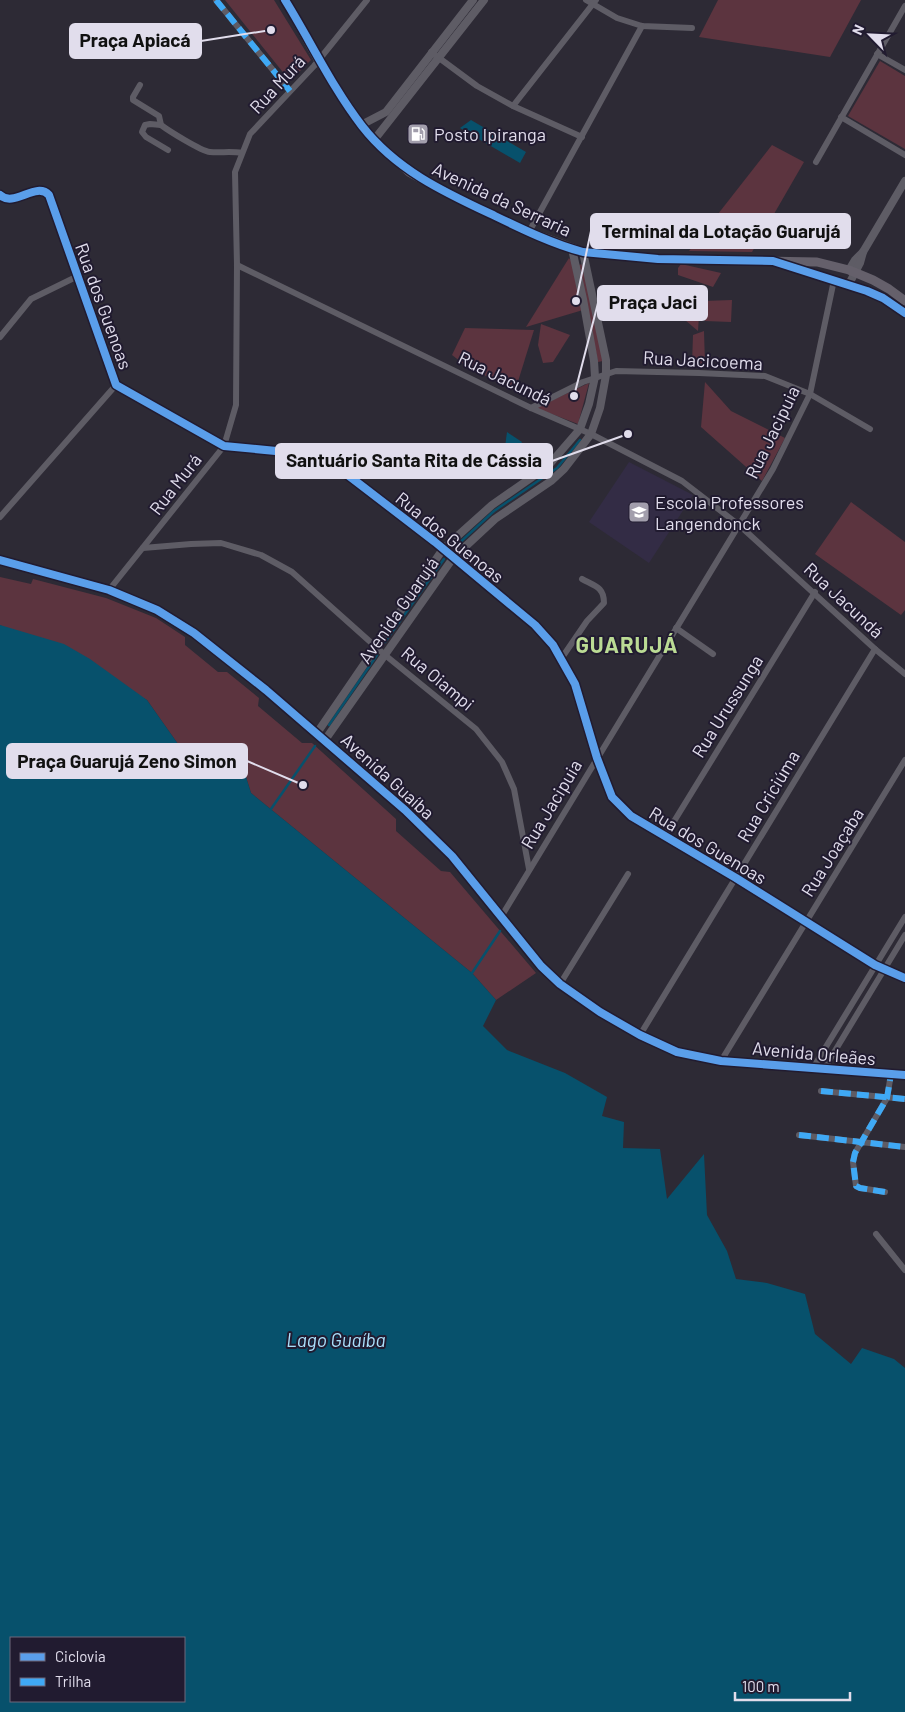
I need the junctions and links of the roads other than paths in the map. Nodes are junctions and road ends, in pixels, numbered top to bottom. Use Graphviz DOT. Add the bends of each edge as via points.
graph roads {
  1 [pos="216,0"];
  2 [pos="285,0"];
  3 [pos="367,0"];
  4 [pos="586,0"];
  5 [pos="478,1"];
  6 [pos="594,2"];
  7 [pos="905,6"];
  8 [pos="642,26"];
  9 [pos="692,28"];
  10 [pos="432,52"];
  11 [pos="877,54"];
  12 [pos="438,58"];
  13 [pos="319,60"];
  14 [pos="905,70"];
  15 [pos="140,85"];
  16 [pos="290,91"];
  17 [pos="513,106"];
  18 [pos="842,117"];
  19 [pos="161,125"];
  20 [pos="361,125"];
  21 [pos="582,137"];
  22 [pos="374,140"];
  23 [pos="168,150"];
  24 [pos="242,153"];
  25 [pos="905,154"];
  26 [pos="816,162"];
  27 [pos="905,181"];
  28 [pos="0,195"];
  29 [pos="529,232"];
  30 [pos="572,249"];
  31 [pos="583,252"];
  32 [pos="773,261"];
  33 [pos="817,262"];
  34 [pos="237,265"];
  35 [pos="852,271"];
  36 [pos="815,275"];
  37 [pos="78,276"];
  38 [pos="834,280"];
  39 [pos="849,284"];
  40 [pos="905,301"];
  41 [pos="905,313"];
  42 [pos="0,337"];
  43 [pos="606,375"];
  44 [pos="595,377"];
  45 [pos="116,385"];
  46 [pos="810,394"];
  47 [pos="531,408"];
  48 [pos="580,429"];
  49 [pos="870,429"];
  50 [pos="590,434"];
  51 [pos="224,446"];
  52 [pos="0,517"];
  53 [pos="739,524"];
  54 [pos="143,548"];
  55 [pos="443,549"];
  56 [pos="453,558"];
  57 [pos="0,560"];
  58 [pos="582,578"];
  59 [pos="109,590"];
  60 [pos="815,592"];
  61 [pos="676,628"];
  62 [pos="376,646"];
  63 [pos="875,649"];
  64 [pos="385,654"];
  65 [pos="713,654"];
  66 [pos="560,659"];
  67 [pos="905,674"];
  68 [pos="317,733"];
  69 [pos="325,740"];
  70 [pos="597,758"];
  71 [pos="905,760"];
  72 [pos="665,836"];
  73 [pos="529,869"];
  74 [pos="628,874"];
  75 [pos="736,878"];
  76 [pos="501,917"];
  77 [pos="905,917"];
  78 [pos="806,922"];
  79 [pos="905,935"];
  80 [pos="875,966"];
  81 [pos="884,970"];
  82 [pos="905,978"];
  83 [pos="560,984"];
  84 [pos="640,1035"];
  85 [pos="721,1060"];
  86 [pos="814,1068"];
  87 [pos="824,1069"];
  88 [pos="891,1074"];
  89 [pos="905,1075"];
  90 [pos="821,1091"];
  91 [pos="887,1098"];
  92 [pos="905,1099"];
  93 [pos="799,1135"];
  94 [pos="861,1142"];
  95 [pos="905,1147"];
  96 [pos="885,1192"];
  97 [pos="876,1234"];
  98 [pos="905,1270"];
  1 -- 16 [label="street"];
  2 -- 13 [label="main road, Avenida da Serraria"];
  3 -- 13 [label="street, Rua Murá"];
  4 -- 6 [label="street"];
  5 -- 10 [label="street"];
  5 -- 12 [label="street"];
  6 -- 8 [label="street" via="618,18"];
  6 -- 17 [label="street"];
  7 -- 11 [label="street"];
  8 -- 9 [label="street"];
  8 -- 21 [label="street"];
  10 -- 12 [label="street"];
  10 -- 20 [label="street" via="386,112"];
  11 -- 14 [label="street"];
  11 -- 18 [label="street"];
  12 -- 17 [label="street" via="477,86"];
  12 -- 22 [label="street"];
  13 -- 16 [label="street, Rua Murá"];
  13 -- 20 [label="main road, Avenida da Serraria"];
  15 -- 19 [label="street" via="134,100 159,116"];
  16 -- 24 [label="street, Rua Murá" via="250,134"];
  17 -- 21 [label="street"];
  18 -- 25 [label="street"];
  18 -- 26 [label="street"];
  19 -- 23 [label="street" via="145,125 142,132"];
  19 -- 24 [label="street" via="175,136 207,151"];
  20 -- 22 [label="main road, Avenida da Serraria"];
  21 -- 29 [label="street"];
  22 -- 29 [label="main road, Avenida da Serraria" via="409,172"];
  24 -- 34 [label="street, Rua Murá" via="235,172"];
  27 -- 35 [label="street" via="863,252 860,263"];
  28 -- 37 [label="street, Rua dos Guenoas" via="9,199 39,190 47,193"];
  29 -- 30 [label="main road, Avenida da Serraria"];
  30 -- 31 [label="main road, Avenida da Serraria"];
  30 -- 44 [label="street, Avenida Guarujá"];
  31 -- 32 [label="main road, Avenida da Serraria" via="658,259"];
  31 -- 43 [label="street, Avenida Guarujá" via="604,350"];
  32 -- 33 [label="main road, Avenida da Serraria"];
  32 -- 36 [label="main road, Avenida da Serraria"];
  33 -- 35 [label="main road, Avenida da Serraria"];
  33 -- 36 [label="main road" via="813,269"];
  34 -- 47 [label="street, Rua Jacundá"];
  34 -- 51 [label="street, Rua Murá" via="236,405"];
  35 -- 39 [label="street"];
  35 -- 40 [label="main road, Avenida da Serraria" via="889,289"];
  36 -- 38 [label="main road, Avenida da Serraria"];
  37 -- 42 [label="street" via="31,299"];
  37 -- 45 [label="street, Rua dos Guenoas"];
  38 -- 39 [label="main road, Avenida da Serraria"];
  38 -- 46 [label="street, Rua Jacipuia"];
  39 -- 41 [label="main road, Avenida da Serraria" via="883,298"];
  43 -- 44 [label="street, Rua Jacicoema"];
  43 -- 46 [label="street, Rua Jacicoema" via="616,371 765,376"];
  43 -- 50 [label="street, Avenida Guarujá" via="600,408"];
  44 -- 47 [label="street, Rua Jacicoema"];
  44 -- 48 [label="street, Avenida Guarujá"];
  45 -- 51 [label="street, Rua dos Guenoas"];
  45 -- 52 [label="street"];
  46 -- 49 [label="street, Rua Jacicoema"];
  46 -- 53 [label="street, Rua Jacipuia" via="773,470"];
  47 -- 48 [label="street, Rua Jacundá"];
  48 -- 50 [label="street, Rua Jacundá"];
  48 -- 55 [label="street, Avenida Guarujá" via="548,466 492,505"];
  50 -- 53 [label="street, Rua Jacundá" via="682,481"];
  50 -- 56 [label="street, Avenida Guarujá" via="551,481 495,518"];
  51 -- 54 [label="street, Rua Murá"];
  51 -- 55 [label="street, Rua dos Guenoas" via="307,454 322,459 336,466"];
  53 -- 60 [label="street, Rua Jacundá"];
  53 -- 61 [label="street, Rua Jacipuia"];
  54 -- 59 [label="street, Rua Murá"];
  54 -- 62 [label="street, Rua Oiampi" via="221,543 262,555 292,572"];
  55 -- 56 [label="street, Rua dos Guenoas"];
  55 -- 62 [label="street, Avenida Guarujá"];
  56 -- 64 [label="street, Avenida Guarujá"];
  56 -- 66 [label="street, Rua dos Guenoas" via="535,625"];
  57 -- 59 [label="street, Avenida Guaíba"];
  58 -- 66 [label="street" via="600,588 604,603"];
  59 -- 68 [label="street, Avenida Guaíba" via="157,610 194,633"];
  60 -- 63 [label="street, Rua Jacundá"];
  60 -- 72 [label="street, Rua Urussunga"];
  61 -- 65 [label="street"];
  61 -- 70 [label="street, Rua Jacipuia"];
  62 -- 64 [label="street, Rua Oiampi"];
  62 -- 68 [label="street, Avenida Guarujá"];
  63 -- 67 [label="street, Rua Jacundá"];
  63 -- 75 [label="street, Rua Criciúma"];
  64 -- 69 [label="street, Avenida Guarujá"];
  64 -- 73 [label="street, Rua Oiampi" via="476,729 502,762 514,789"];
  66 -- 70 [label="street, Rua dos Guenoas" via="575,684"];
  68 -- 69 [label="street, Avenida Guaíba"];
  69 -- 76 [label="street, Avenida Guaíba" via="406,810 452,856"];
  70 -- 72 [label="street, Rua dos Guenoas" via="612,797 631,816"];
  70 -- 73 [label="street, Rua Jacipuia"];
  71 -- 78 [label="street, Rua Joaçaba"];
  72 -- 75 [label="street, Rua dos Guenoas"];
  73 -- 76 [label="street, Rua Jacipuia"];
  74 -- 83 [label="street"];
  75 -- 78 [label="street, Rua dos Guenoas"];
  75 -- 84 [label="street, Rua Criciúma"];
  76 -- 83 [label="street, Avenida Guaíba"];
  77 -- 80 [label="street"];
  78 -- 80 [label="street, Rua dos Guenoas"];
  78 -- 85 [label="street, Rua Joaçaba"];
  79 -- 81 [label="street"];
  80 -- 81 [label="street, Rua dos Guenoas"];
  80 -- 86 [label="street"];
  81 -- 82 [label="street, Rua dos Guenoas"];
  81 -- 87 [label="street"];
  83 -- 84 [label="street, Avenida Guaíba"];
  84 -- 85 [label="street, Avenida Guaíba" via="677,1052"];
  85 -- 86 [label="street, Avenida Orleães"];
  86 -- 87 [label="street, Avenida Orleães"];
  87 -- 88 [label="street, Avenida Orleães"];
  88 -- 89 [label="street, Avenida Orleães"];
  88 -- 91 [label="street"];
  90 -- 91 [label="street"];
  91 -- 92 [label="street"];
  91 -- 94 [label="street"];
  93 -- 94 [label="street"];
  94 -- 95 [label="street"];
  94 -- 96 [label="street" via="853,1162 854,1183 860,1188"];
  97 -- 98 [label="street"];
}
